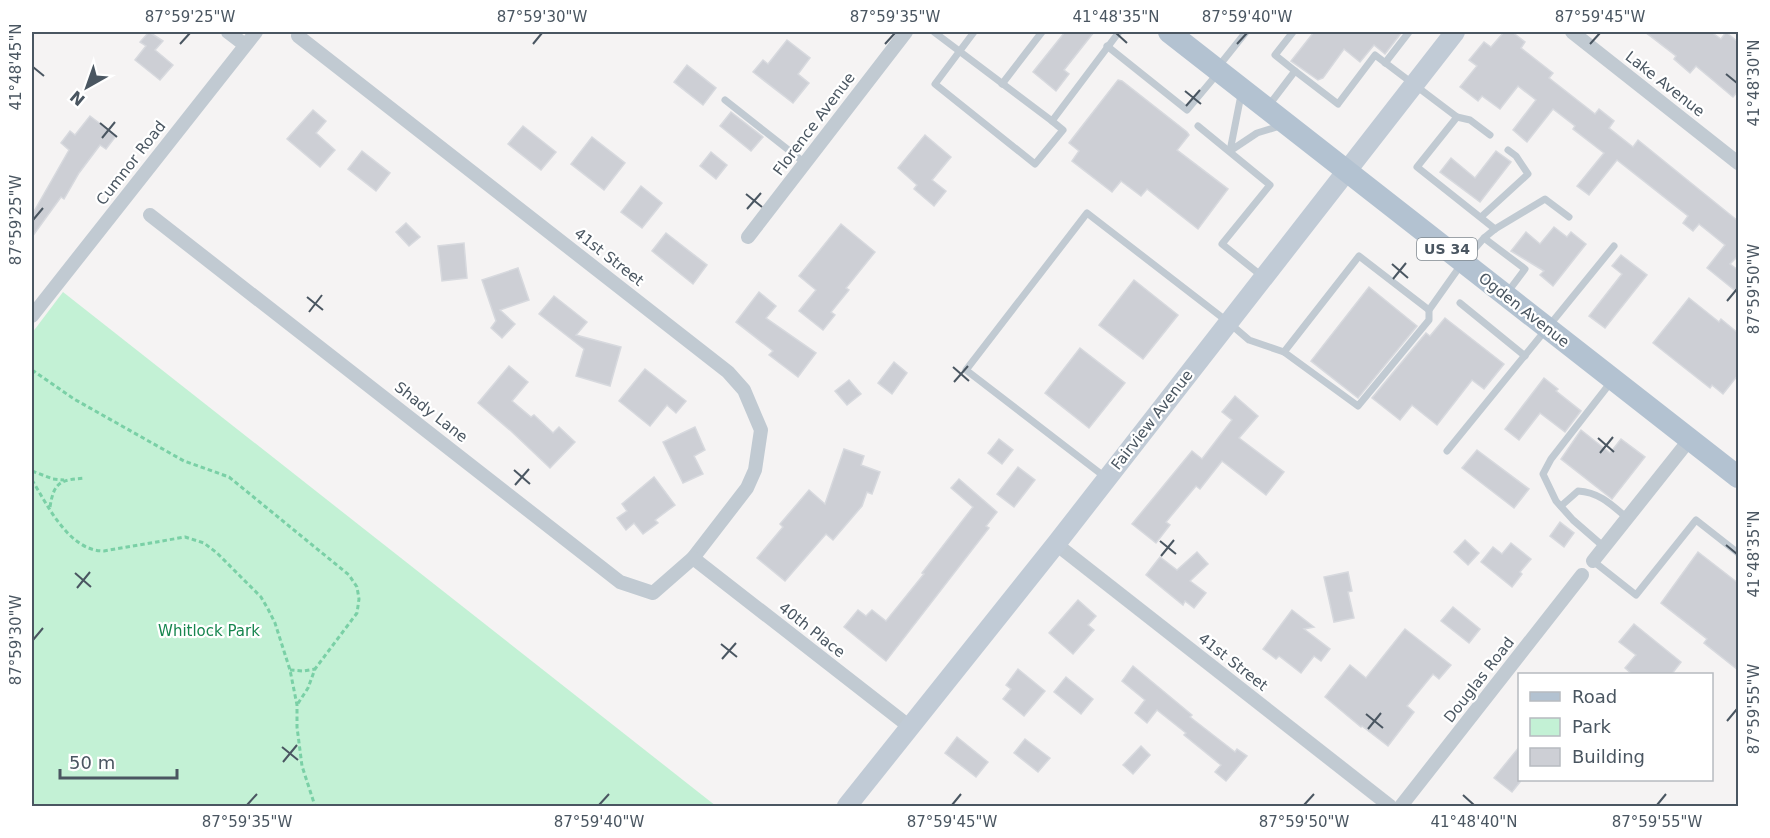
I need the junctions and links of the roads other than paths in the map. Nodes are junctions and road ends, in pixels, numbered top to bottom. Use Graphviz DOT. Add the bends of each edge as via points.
graph roads {
  1 [pos="228,32"];
  2 [pos="256,32"];
  3 [pos="906,32"];
  4 [pos="934,32"];
  5 [pos="974,32"];
  6 [pos="1042,32"];
  7 [pos="1119,32"];
  8 [pos="1169,32"];
  9 [pos="1246,32"];
  10 [pos="1293,32"];
  11 [pos="1409,32"];
  12 [pos="1455,32"];
  13 [pos="1572,32"];
  14 [pos="298,36"];
  15 [pos="245,45"];
  16 [pos="1107,46"];
  17 [pos="960,51"];
  18 [pos="1385,63"];
  19 [pos="1218,70"];
  20 [pos="1295,71"];
  21 [pos="1002,84"];
  22 [pos="1413,84"];
  23 [pos="1242,89"];
  24 [pos="725,100"];
  25 [pos="1266,109"];
  26 [pos="1457,117"];
  27 [pos="1052,121"];
  28 [pos="1286,124"];
  29 [pos="1198,126"];
  30 [pos="1490,135"];
  31 [pos="1508,150"];
  32 [pos="1230,152"];
  33 [pos="805,163"];
  34 [pos="1738,163"];
  35 [pos="1346,170"];
  36 [pos="150,215"];
  37 [pos="1480,217"];
  38 [pos="1569,217"];
  39 [pos="1495,229"];
  40 [pos="748,237"];
  41 [pos="1484,237"];
  42 [pos="1614,246"];
  43 [pos="1463,262"];
  44 [pos="1263,277"];
  45 [pos="1505,296"];
  46 [pos="1460,303"];
  47 [pos="1429,310"];
  48 [pos="32,315"];
  49 [pos="1228,322"];
  50 [pos="1548,328"];
  51 [pos="1284,352"];
  52 [pos="1525,356"];
  53 [pos="1613,379"];
  54 [pos="1690,439"];
  55 [pos="1447,451"];
  56 [pos="1738,477"];
  57 [pos="1107,478"];
  58 [pos="1561,506"];
  59 [pos="1627,518"];
  60 [pos="1056,544"];
  61 [pos="1604,547"];
  62 [pos="1738,553"];
  63 [pos="693,558"];
  64 [pos="1593,561"];
  65 [pos="1582,575"];
  66 [pos="910,727"];
  67 [pos="848,807"];
  68 [pos="1390,807"];
  69 [pos="1401,807"];
  1 -- 15 [label="street"];
  2 -- 15 [label="street, Cumnor Road"];
  3 -- 33 [label="street, Florence Avenue"];
  4 -- 17 [label="lane"];
  5 -- 17 [label="lane"];
  6 -- 21 [label="lane"];
  7 -- 16 [label="lane"];
  8 -- 19 [label="main road, Ogden Avenue / US 34"];
  9 -- 19 [label="lane"];
  10 -- 20 [label="lane" via="1275,55"];
  11 -- 18 [label="lane"];
  12 -- 22 [label="street, Fairview Avenue"];
  13 -- 34 [label="street, Lake Avenue"];
  14 -- 63 [label="street, 41st Street" via="728,372 744,390 761,430 755,470 747,488"];
  15 -- 48 [label="street, Cumnor Road"];
  16 -- 19 [label="lane" via="1187,110"];
  16 -- 27 [label="lane"];
  17 -- 21 [label="lane"];
  17 -- 27 [label="lane" via="935,84 1035,164 1063,130"];
  18 -- 20 [label="lane" via="1375,55 1338,104"];
  18 -- 22 [label="lane"];
  19 -- 23 [label="main road, Ogden Avenue / US 34"];
  20 -- 25 [label="lane"];
  21 -- 27 [label="lane"];
  22 -- 26 [label="lane"];
  22 -- 35 [label="street, Fairview Avenue"];
  23 -- 25 [label="main road, Ogden Avenue / US 34"];
  23 -- 32 [label="lane"];
  24 -- 33 [label="lane"];
  25 -- 28 [label="main road, Ogden Avenue / US 34"];
  26 -- 30 [label="lane" via="1470,120"];
  26 -- 37 [label="lane" via="1417,167"];
  28 -- 32 [label="lane" via="1257,133"];
  28 -- 35 [label="main road, Ogden Avenue / US 34"];
  29 -- 32 [label="lane"];
  31 -- 37 [label="lane" via="1528,174"];
  32 -- 44 [label="lane" via="1270,185 1222,244"];
  33 -- 40 [label="street, Florence Avenue"];
  35 -- 43 [label="main road, Ogden Avenue / US 34"];
  35 -- 44 [label="street, Fairview Avenue"];
  36 -- 63 [label="street, Shady Lane" via="620,582 653,593"];
  37 -- 39 [label="lane"];
  38 -- 39 [label="lane" via="1545,199"];
  39 -- 41 [label="lane"];
  41 -- 43 [label="lane"];
  41 -- 45 [label="lane" via="1526,269"];
  42 -- 50 [label="lane"];
  43 -- 45 [label="main road, Ogden Avenue / US 34"];
  43 -- 47 [label="lane"];
  44 -- 49 [label="street, Fairview Avenue"];
  45 -- 50 [label="main road, Ogden Avenue / US 34"];
  46 -- 52 [label="lane"];
  47 -- 51 [label="lane" via="1359,256"];
  47 -- 51 [label="lane" via="1430,320 1358,406"];
  49 -- 51 [label="lane" via="1249,340"];
  49 -- 57 [label="street, Fairview Avenue"];
  49 -- 57 [label="lane" via="1087,213 1080,222 966,370"];
  50 -- 52 [label="lane"];
  50 -- 53 [label="main road, Ogden Avenue / US 34"];
  52 -- 55 [label="lane"];
  53 -- 54 [label="main road, Ogden Avenue / US 34"];
  53 -- 58 [label="lane" via="1543,474"];
  54 -- 56 [label="main road, Ogden Avenue / US 34"];
  54 -- 59 [label="street"];
  57 -- 60 [label="street, Fairview Avenue"];
  58 -- 59 [label="lane" via="1578,491 1588,491 1605,498"];
  58 -- 61 [label="lane"];
  59 -- 61 [label="street"];
  60 -- 66 [label="street, Fairview Avenue"];
  60 -- 68 [label="street, 41st Street"];
  61 -- 64 [label="street"];
  62 -- 64 [label="lane" via="1696,520 1636,595"];
  63 -- 66 [label="street, 40th Place"];
  65 -- 69 [label="street, Douglas Road"];
  66 -- 67 [label="street, Fairview Avenue"];
}
